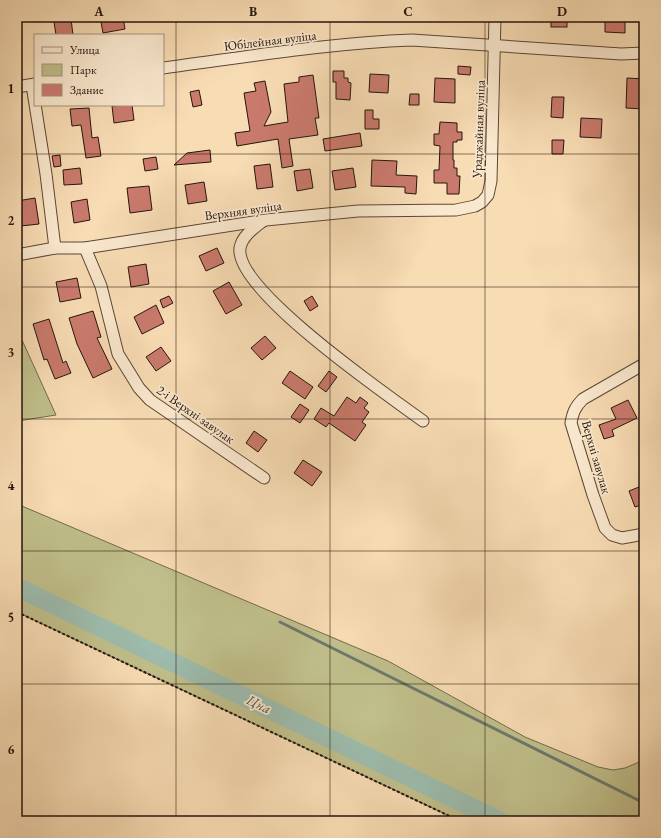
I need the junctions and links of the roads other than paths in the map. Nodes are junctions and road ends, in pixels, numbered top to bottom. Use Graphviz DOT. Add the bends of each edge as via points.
graph roads {
  1 [pos="495,17"];
  2 [pos="494,45"];
  3 [pos="644,53"];
  4 [pos="164,68"];
  5 [pos="33,85"];
  6 [pos="17,88"];
  7 [pos="36,106"];
  8 [pos="475,206"];
  9 [pos="266,220"];
  10 [pos="55,248"];
  11 [pos="85,248"];
  12 [pos="17,255"];
  13 [pos="644,364"];
  14 [pos="423,422"];
  15 [pos="264,478"];
  16 [pos="644,534"];
  1 -- 2 [label="street, Ураджайная вуліца"];
  2 -- 3 [label="street, Юбілейная вуліца" via="621,54"];
  2 -- 4 [label="street, Юбілейная вуліца" via="412,40 380,42"];
  2 -- 8 [label="street, Ураджайная вуліца" via="491,181 488,194"];
  5 -- 6 [label="street"];
  7 -- 10 [label="street"];
  8 -- 9 [label="street, Верхняя вуліца" via="456,210 358,210"];
  9 -- 11 [label="street, Верхняя вуліца"];
  9 -- 14 [label="street" via="251,230 244,238 240,249 241,258 251,277 273,303 322,347"];
  10 -- 11 [label="street, Верхняя вуліца"];
  10 -- 12 [label="street, Верхняя вуліца"];
  11 -- 15 [label="street, 2-і Верхні завулак" via="101,286 118,354 139,388 150,400"];
  13 -- 16 [label="street, Верхні завулак" via="583,399 575,407 572,423 605,528 612,535 622,538"];
}
